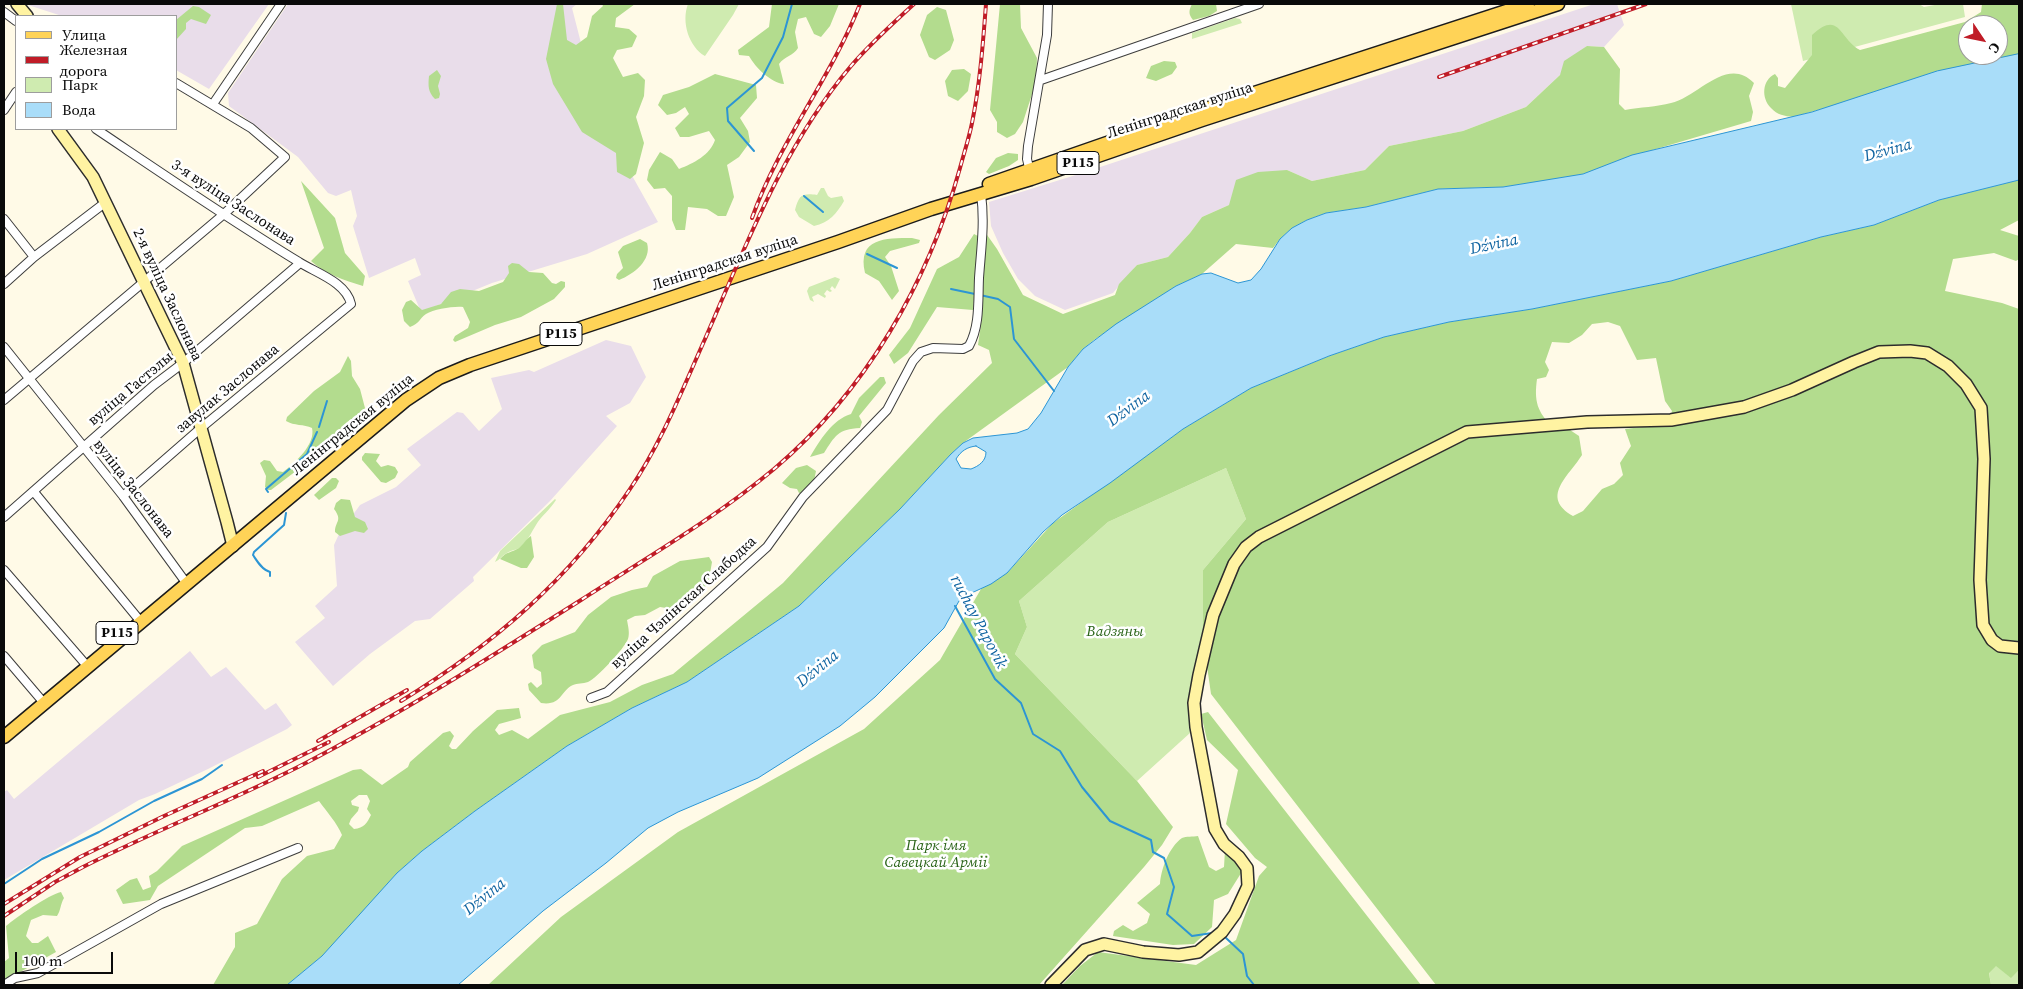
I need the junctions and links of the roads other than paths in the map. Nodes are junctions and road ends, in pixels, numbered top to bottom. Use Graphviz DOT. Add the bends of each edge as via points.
graph roads {
  1 [pos="18,4"];
  2 [pos="281,4"];
  3 [pos="1048,4"];
  4 [pos="1259,4"];
  5 [pos="1528,4"];
  6 [pos="1558,4"];
  7 [pos="4,12"];
  8 [pos="26,15"];
  9 [pos="15,20"];
  10 [pos="1486,23"];
  11 [pos="1041,80"];
  12 [pos="178,84"];
  13 [pos="15,93"];
  14 [pos="213,104"];
  15 [pos="5,106"];
  16 [pos="59,130"];
  17 [pos="98,130"];
  18 [pos="1030,174"];
  19 [pos="980,194"];
  20 [pos="106,202"];
  21 [pos="224,214"];
  22 [pos="4,219"];
  23 [pos="871,226"];
  24 [pos="34,257"];
  25 [pos="300,263"];
  26 [pos="144,281"];
  27 [pos="4,284"];
  28 [pos="351,304"];
  29 [pos="4,347"];
  30 [pos="183,363"];
  31 [pos="28,379"];
  32 [pos="4,400"];
  33 [pos="201,428"];
  34 [pos="83,448"];
  35 [pos="34,492"];
  36 [pos="123,496"];
  37 [pos="4,517"];
  38 [pos="232,542"];
  39 [pos="4,570"];
  40 [pos="185,581"];
  41 [pos="139,619"];
  42 [pos="2019,648"];
  43 [pos="4,656"];
  44 [pos="85,665"];
  45 [pos="592,698"];
  46 [pos="42,700"];
  47 [pos="4,728"];
  48 [pos="4,736"];
  49 [pos="298,848"];
  50 [pos="4,985"];
  51 [pos="1051,985"];
  1 -- 8 [label="street"];
  2 -- 14 [label="street"];
  3 -- 11 [label="street" via="1048,35"];
  4 -- 11 [label="street"];
  5 -- 10 [label="main road, Ленінградская вуліца / Р115"];
  6 -- 10 [label="main road, Ленінградская вуліца / Р115"];
  7 -- 9 [label="street"];
  10 -- 18 [label="main road, Ленінградская вуліца / Р115"];
  11 -- 18 [label="street" via="1030,124 1027,159"];
  12 -- 14 [label="street"];
  13 -- 15 [label="street"];
  14 -- 21 [label="street" via="252,128 285,157"];
  16 -- 20 [label="street, 2-я вуліца Заслонава" via="93,177"];
  17 -- 21 [label="street, 3-я вуліца Заслонава"];
  18 -- 19 [label="main road, Ленінградская вуліца / Р115"];
  18 -- 23 [label="main road, Ленінградская вуліца / Р115" via="979,188"];
  19 -- 23 [label="main road, Ленінградская вуліца / Р115"];
  19 -- 45 [label="street, вуліца Чэпінская Слабодка" via="984,218 978,305 976,330 969,346 921,352 913,361 888,410 803,498 767,548 607,692"];
  20 -- 24 [label="street"];
  20 -- 26 [label="street, 2-я вуліца Заслонава"];
  21 -- 25 [label="street, 3-я вуліца Заслонава"];
  21 -- 26 [label="street"];
  22 -- 24 [label="street"];
  23 -- 38 [label="main road, Ленінградская вуліца / Р115" via="467,360 404,397"];
  24 -- 27 [label="street"];
  25 -- 28 [label="street, 3-я вуліца Заслонава" via="337,284 346,292"];
  25 -- 30 [label="street, вуліца Гастэлы"];
  26 -- 30 [label="street, 2-я вуліца Заслонава"];
  26 -- 31 [label="street"];
  28 -- 33 [label="street, завулак Заслонава"];
  29 -- 31 [label="street, вуліца Заслонава"];
  30 -- 33 [label="street, 2-я вуліца Заслонава"];
  30 -- 34 [label="street, вуліца Гастэлы"];
  31 -- 32 [label="street"];
  31 -- 34 [label="street, вуліца Заслонава"];
  33 -- 36 [label="street, завулак Заслонава"];
  33 -- 38 [label="street, 2-я вуліца Заслонава"];
  34 -- 35 [label="street, вуліца Гастэлы"];
  34 -- 36 [label="street, вуліца Заслонава"];
  35 -- 37 [label="street, вуліца Гастэлы"];
  35 -- 41 [label="street"];
  36 -- 40 [label="street, вуліца Заслонава"];
  38 -- 40 [label="main road, Ленінградская вуліца / Р115"];
  39 -- 44 [label="street"];
  40 -- 41 [label="main road, Ленінградская вуліца / Р115"];
  41 -- 44 [label="main road, Ленінградская вуліца / Р115"];
  42 -- 51 [label="street" via="2000,646 1983,625 1980,580 1984,459 1981,408 1966,384 1948,366 1927,353 1879,352 1744,407 1672,420 1587,422 1467,432 1259,537 1246,547 1234,564 1213,615 1194,703 1198,744 1215,829 1224,844 1247,868 1248,886 1222,932 1198,952 1179,955 1143,952 1104,944 1086,950"];
  43 -- 46 [label="street"];
  44 -- 46 [label="main road, Ленінградская вуліца / Р115"];
  46 -- 47 [label="main road, Ленінградская вуліца / Р115"];
  46 -- 48 [label="main road, Ленінградская вуліца / Р115"];
  49 -- 50 [label="street" via="161,904 38,973 15,978"];
}
